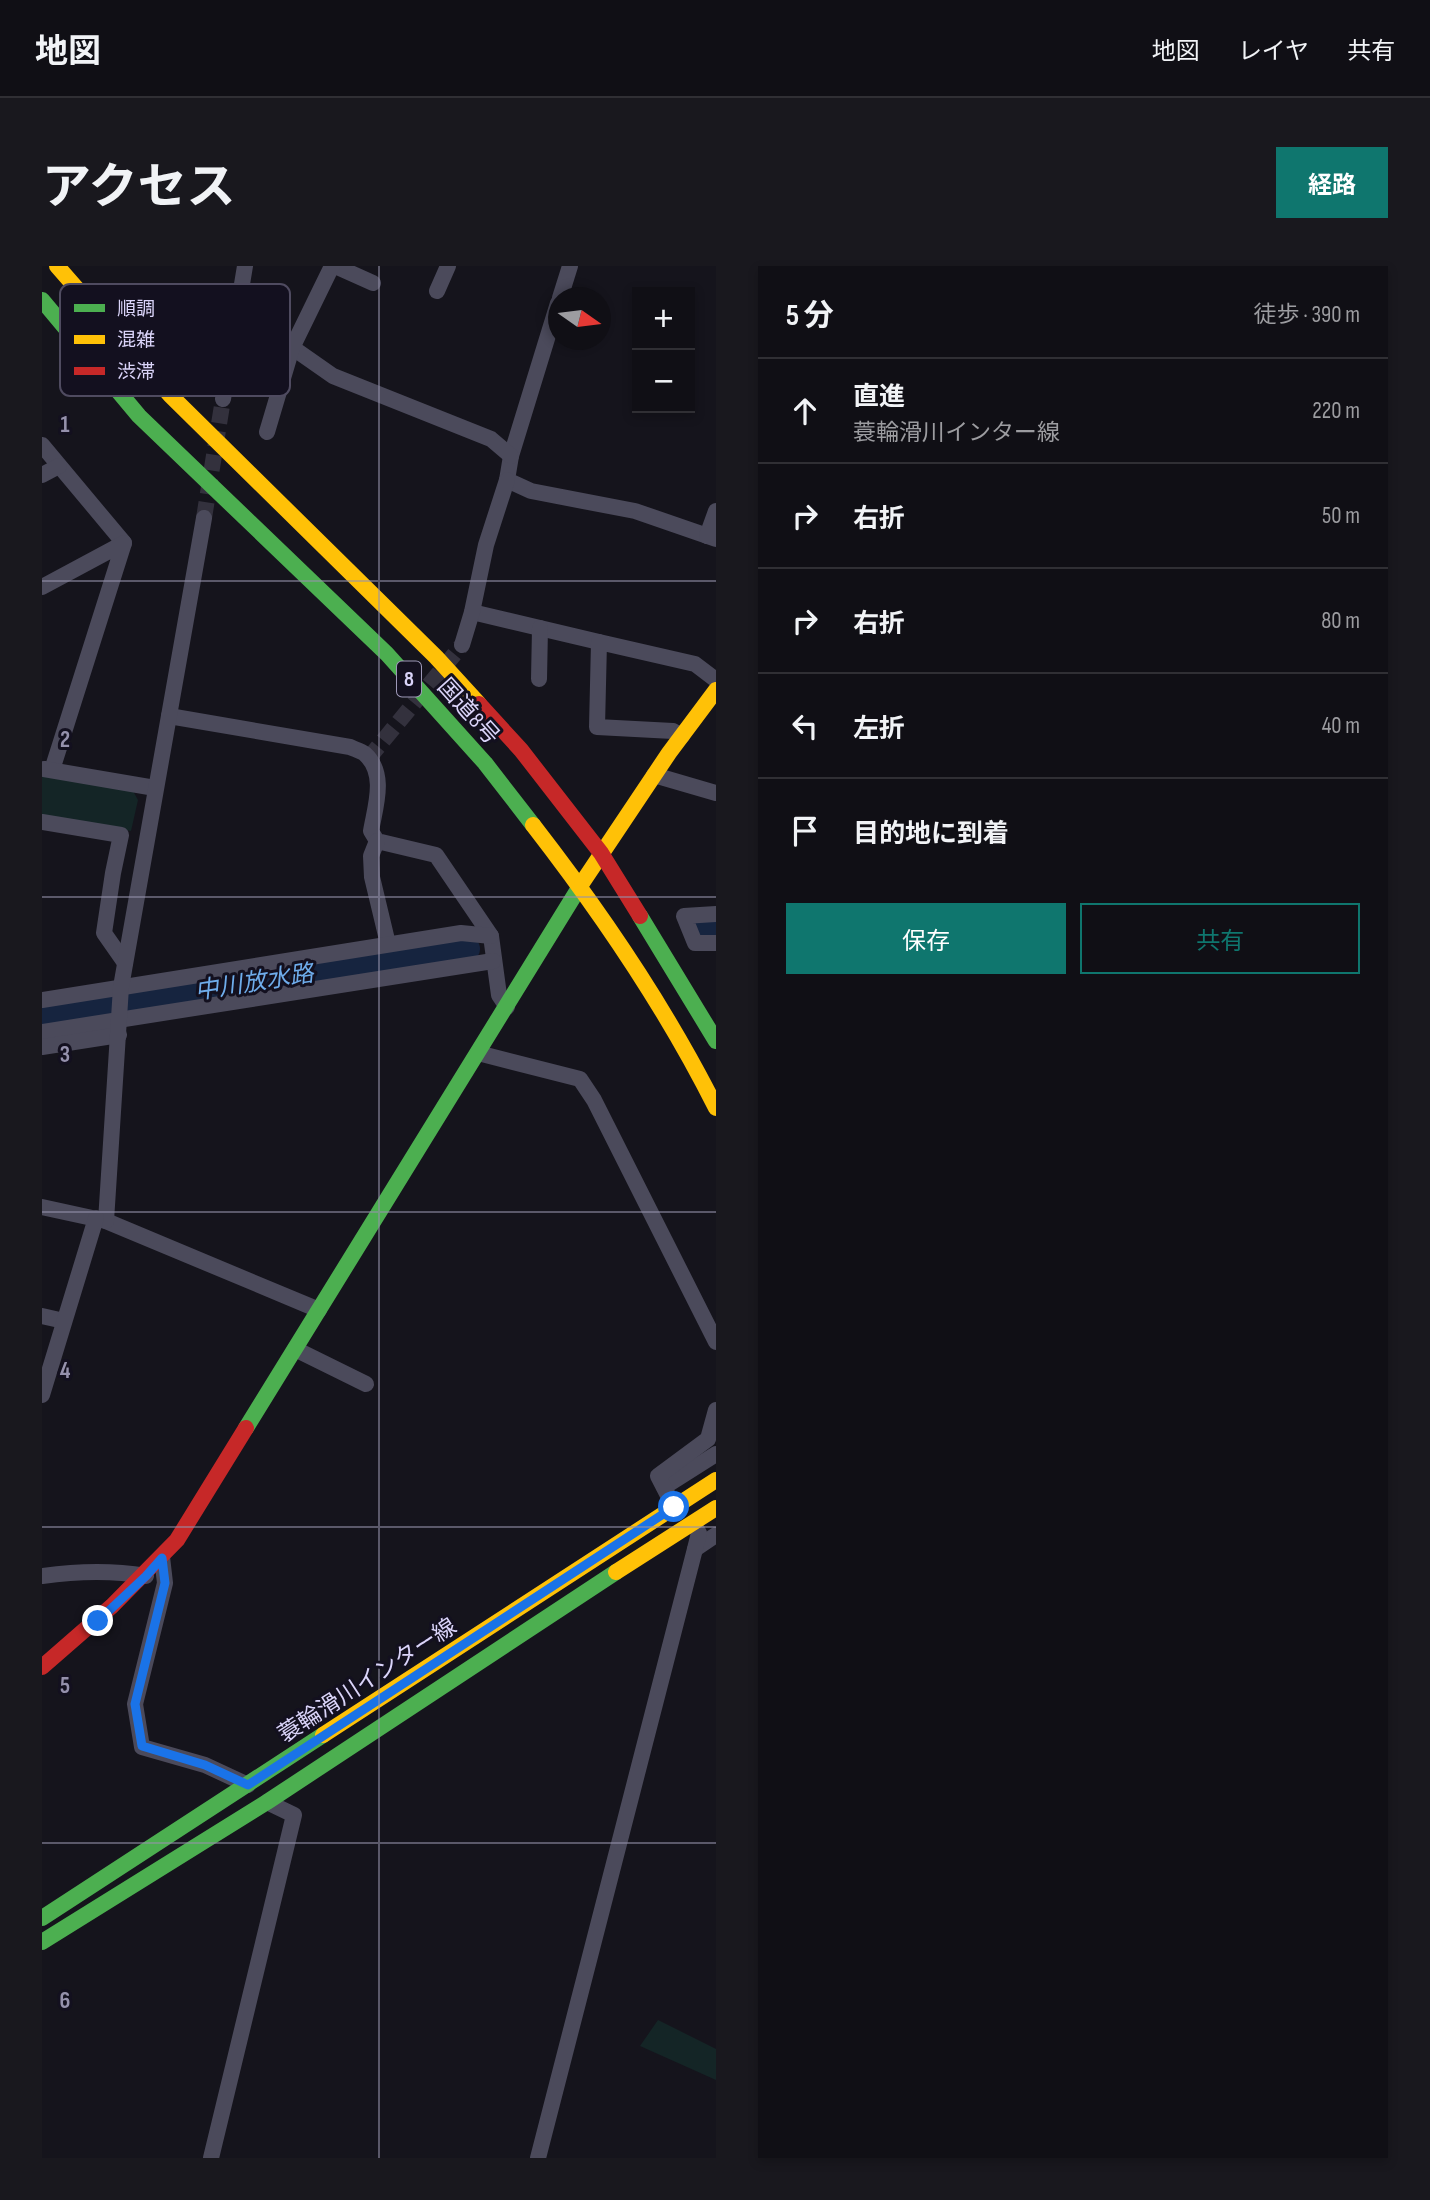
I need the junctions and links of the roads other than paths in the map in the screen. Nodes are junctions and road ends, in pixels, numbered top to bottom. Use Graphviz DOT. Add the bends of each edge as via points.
graph roads {
  1 [pos="57,266"];
  2 [pos="245,266"];
  3 [pos="333,266"];
  4 [pos="448,266"];
  5 [pos="570,266"];
  6 [pos="373,283"];
  7 [pos="73,284"];
  8 [pos="242,284"];
  9 [pos="563,287"];
  10 [pos="437,291"];
  11 [pos="42,300"];
  12 [pos="60,321"];
  13 [pos="548,336"];
  14 [pos="292,348"];
  15 [pos="290,355"];
  16 [pos="123,396"];
  17 [pos="171,396"];
  18 [pos="223,396"];
  19 [pos="278,396"];
  20 [pos="223,399"];
  21 [pos="267,432"];
  22 [pos="42,445"];
  23 [pos="511,456"];
  24 [pos="59,466"];
  25 [pos="42,474"];
  26 [pos="508,480"];
  27 [pos="716,511"];
  28 [pos="204,519"];
  29 [pos="712,537"];
  30 [pos="124,543"];
  31 [pos="42,587"];
  32 [pos="472,612"];
  33 [pos="540,628"];
  34 [pos="599,642"];
  35 [pos="462,645"];
  36 [pos="539,679"];
  37 [pos="716,680"];
  38 [pos="716,690"];
  39 [pos="169,716"];
  40 [pos="682,736"];
  41 [pos="47,769"];
  42 [pos="654,775"];
  43 [pos="155,788"];
  44 [pos="716,793"];
  45 [pos="42,822"];
  46 [pos="121,835"];
  47 [pos="146,837"];
  48 [pos="377,841"];
  49 [pos="601,853"];
  50 [pos="579,889"];
  51 [pos="716,914"];
  52 [pos="491,936"];
  53 [pos="716,943"];
  54 [pos="388,944"];
  55 [pos="493,961"];
  56 [pos="125,963"];
  57 [pos="121,990"];
  58 [pos="42,1000"];
  59 [pos="507,1007"];
  60 [pos="120,1022"];
  61 [pos="42,1032"];
  62 [pos="716,1041"];
  63 [pos="42,1047"];
  64 [pos="478,1053"];
  65 [pos="716,1108"];
  66 [pos="42,1207"];
  67 [pos="101,1219"];
  68 [pos="319,1310"];
  69 [pos="42,1316"];
  70 [pos="64,1321"];
  71 [pos="716,1342"];
  72 [pos="295,1349"];
  73 [pos="366,1384"];
  74 [pos="42,1395"];
  75 [pos="716,1410"];
  76 [pos="716,1454"];
  77 [pos="716,1480"];
  78 [pos="664,1488"];
  79 [pos="674,1507"];
  80 [pos="716,1508"];
  81 [pos="692,1523"];
  82 [pos="716,1535"];
  83 [pos="695,1549"];
  84 [pos="162,1558"];
  85 [pos="42,1576"];
  86 [pos="146,1576"];
  87 [pos="42,1667"];
  88 [pos="248,1785"];
  89 [pos="267,1802"];
  90 [pos="42,1918"];
  91 [pos="42,1942"];
  92 [pos="211,2158"];
  93 [pos="538,2158"];
  1 -- 7 [label="main road, 国道8号 / 8"];
  2 -- 8 [label="street"];
  3 -- 6 [label="street"];
  3 -- 14 [label="street"];
  4 -- 10 [label="street"];
  5 -- 9 [label="street"];
  11 -- 12 [label="main road, 国道8号 / 8"];
  13 -- 23 [label="street"];
  14 -- 15 [label="street"];
  14 -- 23 [label="street" via="333,376 491,439"];
  16 -- 50 [label="main road, 国道8号 / 8" via="387,654 485,763"];
  17 -- 49 [label="main road, 国道8号 / 8" via="436,657 521,750"];
  18 -- 20 [label="street"];
  19 -- 21 [label="street"];
  22 -- 24 [label="street"];
  23 -- 26 [label="street"];
  24 -- 25 [label="street"];
  24 -- 30 [label="street"];
  26 -- 29 [label="street" via="531,491 635,511"];
  26 -- 32 [label="street" via="486,545"];
  27 -- 29 [label="street"];
  28 -- 39 [label="street"];
  30 -- 31 [label="street"];
  30 -- 41 [label="street"];
  32 -- 33 [label="street"];
  32 -- 35 [label="street"];
  33 -- 34 [label="street"];
  33 -- 36 [label="street"];
  34 -- 37 [label="street" via="695,664"];
  34 -- 40 [label="street" via="597,727 673,731"];
  38 -- 40 [label="main road"];
  39 -- 43 [label="street"];
  39 -- 48 [label="street" via="350,747 365,754 379,783 371,831"];
  40 -- 42 [label="main road"];
  41 -- 43 [label="street"];
  42 -- 44 [label="street"];
  42 -- 49 [label="main road"];
  43 -- 47 [label="street"];
  45 -- 46 [label="street"];
  46 -- 47 [label="street"];
  46 -- 56 [label="street" via="104,933"];
  47 -- 56 [label="street"];
  48 -- 52 [label="street" via="436,855"];
  48 -- 54 [label="street" via="371,856 372,877"];
  49 -- 50 [label="main road"];
  49 -- 62 [label="main road, 国道8号 / 8"];
  50 -- 59 [label="main road"];
  50 -- 65 [label="main road, 国道8号 / 8" via="639,973"];
  51 -- 53 [label="street" via="684,916 695,943"];
  52 -- 54 [label="street" via="461,933"];
  52 -- 55 [label="street"];
  54 -- 57 [label="street"];
  55 -- 59 [label="street" via="499,995"];
  55 -- 60 [label="street"];
  56 -- 57 [label="street"];
  57 -- 58 [label="street"];
  57 -- 60 [label="street"];
  59 -- 64 [label="main road"];
  60 -- 61 [label="street"];
  60 -- 63 [label="street"];
  60 -- 67 [label="street"];
  64 -- 68 [label="main road"];
  64 -- 71 [label="street" via="580,1079"];
  66 -- 67 [label="street"];
  67 -- 68 [label="street"];
  67 -- 70 [label="street"];
  68 -- 72 [label="main road"];
  69 -- 70 [label="street"];
  70 -- 74 [label="street"];
  72 -- 73 [label="street"];
  72 -- 84 [label="main road"];
  75 -- 78 [label="street" via="708,1439 658,1476"];
  76 -- 78 [label="street"];
  77 -- 79 [label="main road, 蓑輪滑川インター線"];
  78 -- 79 [label="street"];
  79 -- 88 [label="main road, 蓑輪滑川インター線"];
  80 -- 81 [label="main road, 蓑輪滑川インター線"];
  81 -- 83 [label="street" via="699,1533"];
  81 -- 89 [label="main road, 蓑輪滑川インター線"];
  82 -- 83 [label="street"];
  83 -- 93 [label="street"];
  84 -- 86 [label="main road"];
  84 -- 88 [label="street" via="165,1583 135,1704 142,1746 205,1765"];
  85 -- 86 [label="street" via="114,1570"];
  86 -- 87 [label="main road"];
  88 -- 90 [label="main road, 蓑輪滑川インター線"];
  89 -- 91 [label="main road, 蓑輪滑川インター線"];
  89 -- 92 [label="street" via="293,1815"];
}
